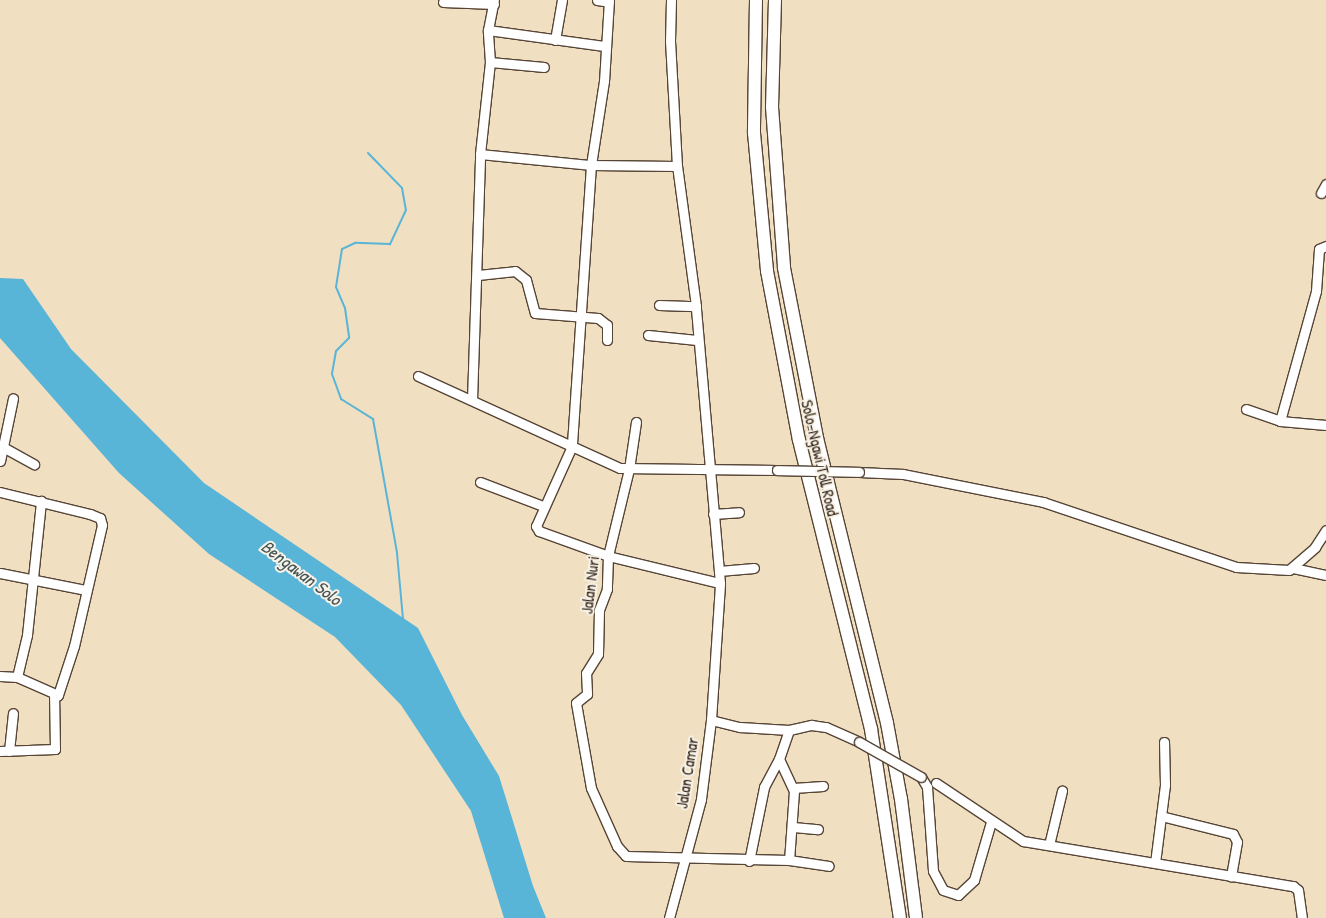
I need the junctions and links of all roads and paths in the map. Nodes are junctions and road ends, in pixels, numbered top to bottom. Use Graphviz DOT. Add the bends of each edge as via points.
graph roads {
  1 [pos="562,0"];
  2 [pos="597,0"];
  3 [pos="672,0"];
  4 [pos="756,0"];
  5 [pos="775,0"];
  6 [pos="609,1"];
  7 [pos="443,2"];
  8 [pos="494,2"];
  9 [pos="488,30"];
  10 [pos="555,40"];
  11 [pos="604,46"];
  12 [pos="490,62"];
  13 [pos="544,67"];
  14 [pos="480,154"];
  15 [pos="591,165"];
  16 [pos="677,166"];
  17 [pos="1326,184"];
  18 [pos="1321,193"];
  19 [pos="1326,246"];
  20 [pos="478,275"];
  21 [pos="659,304"];
  22 [pos="696,306"];
  23 [pos="580,316"];
  24 [pos="648,335"];
  25 [pos="608,340"];
  26 [pos="697,340"];
  27 [pos="418,376"];
  28 [pos="13,398"];
  29 [pos="472,400"];
  30 [pos="1246,409"];
  31 [pos="1280,421"];
  32 [pos="636,422"];
  33 [pos="1326,425"];
  34 [pos="2,446"];
  35 [pos="572,446"];
  36 [pos="0,461"];
  37 [pos="34,464"];
  38 [pos="630,469"];
  39 [pos="711,471"];
  40 [pos="480,482"];
  41 [pos="0,492"];
  42 [pos="41,502"];
  43 [pos="544,506"];
  44 [pos="739,512"];
  45 [pos="713,514"];
  46 [pos="1326,530"];
  47 [pos="608,556"];
  48 [pos="754,568"];
  49 [pos="1293,568"];
  50 [pos="719,570"];
  51 [pos="0,573"];
  52 [pos="1326,575"];
  53 [pos="32,579"];
  54 [pos="720,583"];
  55 [pos="86,590"];
  56 [pos="0,676"];
  57 [pos="17,677"];
  58 [pos="54,694"];
  59 [pos="13,713"];
  60 [pos="711,720"];
  61 [pos="789,730"];
  62 [pos="1164,742"];
  63 [pos="4,751"];
  64 [pos="779,759"];
  65 [pos="936,783"];
  66 [pos="823,786"];
  67 [pos="793,788"];
  68 [pos="1062,792"];
  69 [pos="1161,816"];
  70 [pos="991,822"];
  71 [pos="794,827"];
  72 [pos="818,829"];
  73 [pos="1050,845"];
  74 [pos="684,860"];
  75 [pos="789,860"];
  76 [pos="749,861"];
  77 [pos="1155,863"];
  78 [pos="829,866"];
  79 [pos="1232,876"];
  80 [pos="669,918"];
  81 [pos="900,918"];
  82 [pos="916,918"];
  83 [pos="1302,918"];
  1 -- 10 [label="street"];
  2 -- 6 [label="street"];
  3 -- 16 [label="street, Jalan Camar" via="670,41"];
  4 -- 81 [label="highway, Solo–Ngawi Toll Road" via="754,133 767,270 799,440 871,729"];
  5 -- 82 [label="highway, Solo–Ngawi Toll Road" via="772,107 784,268 817,438 886,723 901,799"];
  6 -- 11 [label="street"];
  7 -- 8 [label="street"];
  8 -- 9 [label="street"];
  9 -- 10 [label="street"];
  9 -- 12 [label="street"];
  10 -- 11 [label="street"];
  11 -- 15 [label="street" via="604,81"];
  12 -- 13 [label="street"];
  12 -- 14 [label="street"];
  14 -- 15 [label="street"];
  14 -- 20 [label="street"];
  15 -- 16 [label="street"];
  15 -- 23 [label="street"];
  16 -- 22 [label="street, Jalan Camar"];
  17 -- 18 [label="street"];
  19 -- 31 [label="street" via="1319,249 1316,292"];
  20 -- 23 [label="street" via="515,271 526,280 535,313"];
  20 -- 29 [label="street"];
  21 -- 22 [label="street"];
  22 -- 26 [label="street, Jalan Camar"];
  23 -- 25 [label="street" via="605,321"];
  23 -- 35 [label="street"];
  24 -- 26 [label="street"];
  26 -- 39 [label="street, Jalan Camar"];
  27 -- 29 [label="street"];
  28 -- 34 [label="street"];
  29 -- 35 [label="street"];
  30 -- 31 [label="street"];
  31 -- 33 [label="street"];
  32 -- 38 [label="street, Jalan Nuri"];
  34 -- 36 [label="street"];
  34 -- 37 [label="street"];
  35 -- 38 [label="street" via="610,465"];
  35 -- 43 [label="street"];
  38 -- 39 [label="street"];
  38 -- 47 [label="street, Jalan Nuri"];
  39 -- 45 [label="street, Jalan Camar"];
  39 -- 49 [label="street, bridge" via="903,474 1070,509 1216,562 1258,570"];
  40 -- 43 [label="street"];
  41 -- 42 [label="street"];
  42 -- 53 [label="street"];
  42 -- 55 [label="street" via="97,516 102,521"];
  43 -- 47 [label="street" via="536,522 540,531"];
  44 -- 45 [label="street"];
  45 -- 50 [label="street, Jalan Camar"];
  46 -- 49 [label="street" via="1315,547"];
  47 -- 54 [label="street"];
  47 -- 74 [label="street, Jalan Nuri" via="606,589 599,610 598,654 586,673 587,694 576,703 591,788 622,854"];
  48 -- 50 [label="street"];
  49 -- 52 [label="street"];
  50 -- 54 [label="street, Jalan Camar"];
  51 -- 53 [label="street"];
  53 -- 55 [label="street"];
  53 -- 57 [label="street" via="27,635"];
  54 -- 60 [label="street, Jalan Camar"];
  55 -- 58 [label="street" via="74,646 58,695"];
  56 -- 57 [label="street"];
  57 -- 58 [label="street"];
  58 -- 63 [label="street" via="55,749"];
  59 -- 63 [label="street"];
  60 -- 61 [label="street" via="740,727"];
  60 -- 74 [label="street, Jalan Camar" via="701,799"];
  61 -- 64 [label="street"];
  61 -- 70 [label="street, bridge" via="811,725 826,727 922,777 927,788 933,871 943,890 958,894 974,880"];
  62 -- 69 [label="street"];
  64 -- 67 [label="street"];
  64 -- 76 [label="street" via="762,794"];
  65 -- 70 [label="street"];
  66 -- 67 [label="street"];
  67 -- 71 [label="street"];
  68 -- 73 [label="street"];
  69 -- 77 [label="street"];
  69 -- 79 [label="street" via="1233,834 1237,842"];
  70 -- 73 [label="street" via="1019,840"];
  71 -- 72 [label="street"];
  71 -- 75 [label="street"];
  73 -- 77 [label="street"];
  74 -- 76 [label="street"];
  74 -- 80 [label="street, Jalan Camar"];
  75 -- 76 [label="street"];
  75 -- 78 [label="street"];
  77 -- 79 [label="street"];
  79 -- 83 [label="street" via="1296,887"];
}
